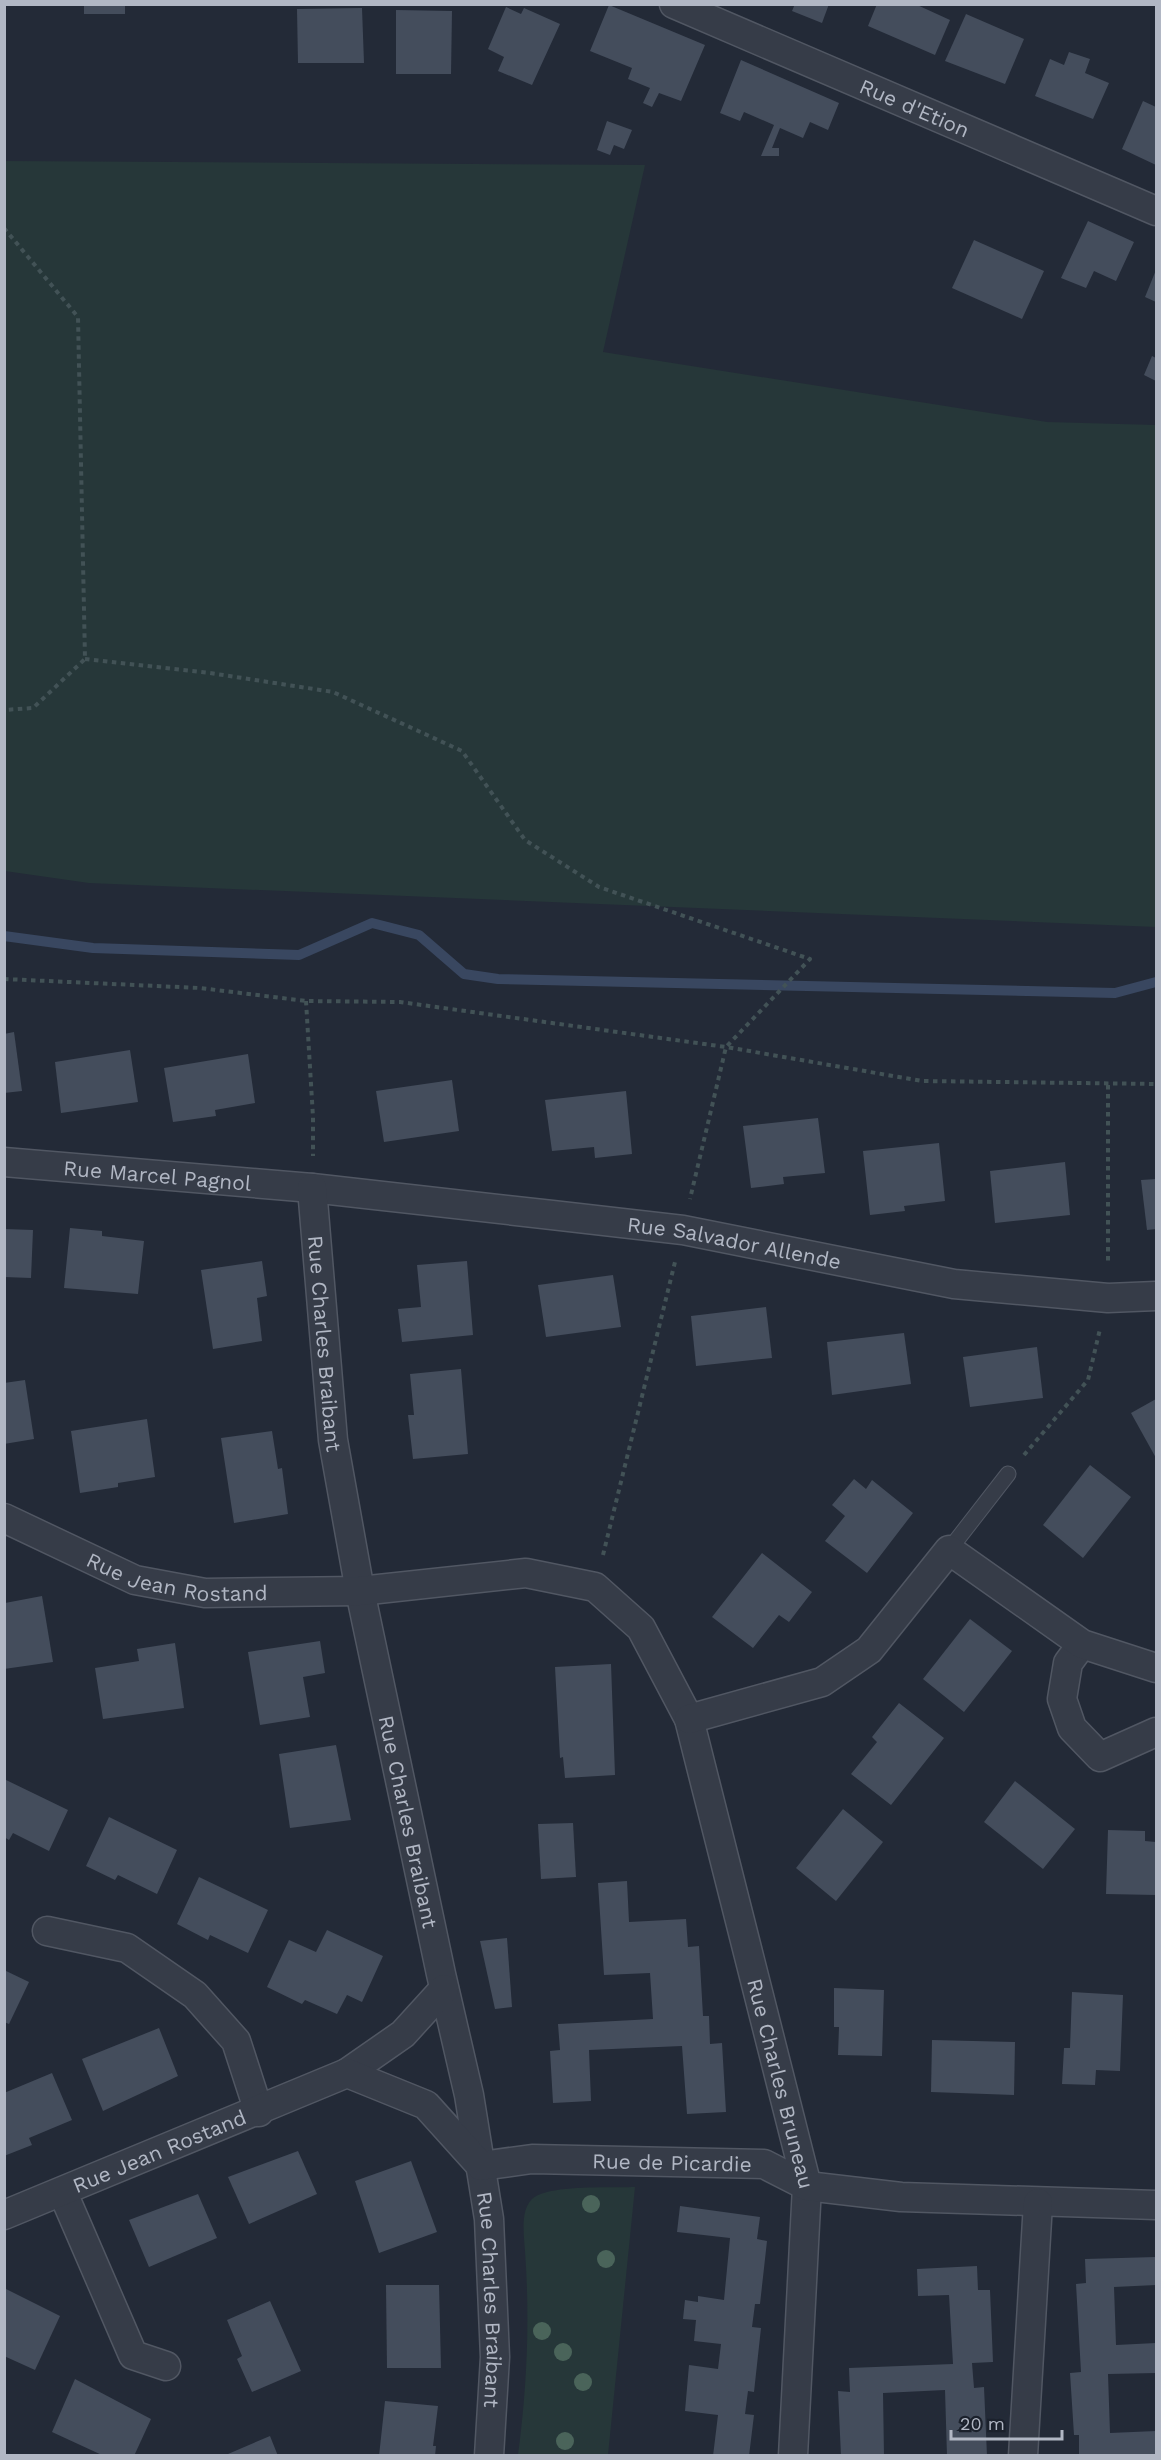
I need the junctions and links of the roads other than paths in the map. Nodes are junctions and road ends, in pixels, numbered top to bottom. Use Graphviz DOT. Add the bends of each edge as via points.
graph roads {
  1 [pos="674,4"];
  2 [pos="1156,211"];
  3 [pos="4,1162"];
  4 [pos="312,1188"];
  5 [pos="1156,1296"];
  6 [pos="1008,1474"];
  7 [pos="4,1518"];
  8 [pos="949,1550"];
  9 [pos="360,1591"];
  10 [pos="1082,1644"];
  11 [pos="1156,1668"];
  12 [pos="689,1719"];
  13 [pos="1156,1732"];
  14 [pos="47,1931"];
  15 [pos="444,1989"];
  16 [pos="347,2073"];
  17 [pos="259,2112"];
  18 [pos="481,2166"];
  19 [pos="807,2186"];
  20 [pos="63,2193"];
  21 [pos="1038,2203"];
  22 [pos="1156,2205"];
  23 [pos="4,2215"];
  24 [pos="166,2366"];
  25 [pos="489,2456"];
  26 [pos="793,2456"];
  27 [pos="1023,2456"];
  1 -- 2 [label="street, Rue d'Etion"];
  3 -- 4 [label="street, Rue Marcel Pagnol"];
  4 -- 5 [label="street, Rue Salvador Allende" via="683,1230 954,1284 1108,1298"];
  4 -- 9 [label="street, Rue Charles Braibant" via="333,1440"];
  6 -- 8 [label="lane"];
  7 -- 9 [label="street, Rue Jean Rostand" via="135,1580 205,1593"];
  8 -- 10 [label="street"];
  8 -- 12 [label="street" via="869,1650 822,1682"];
  9 -- 12 [label="street, Rue Charles Bruneau" via="526,1573 595,1587 641,1628"];
  9 -- 15 [label="street, Rue Charles Braibant"];
  10 -- 11 [label="street"];
  10 -- 13 [label="street" via="1068,1663 1062,1699 1072,1728 1100,1757"];
  12 -- 19 [label="street, Rue Charles Bruneau"];
  14 -- 17 [label="street, Rue Jean Rostand" via="128,1948 195,1995 236,2041"];
  15 -- 16 [label="street, Rue Jean Rostand" via="403,2034"];
  15 -- 18 [label="street, Rue Charles Braibant"];
  16 -- 17 [label="street, Rue Jean Rostand"];
  16 -- 18 [label="street" via="426,2105"];
  17 -- 20 [label="street, Rue Jean Rostand"];
  18 -- 19 [label="street, Rue de Picardie" via="532,2159 764,2164"];
  18 -- 25 [label="street, Rue Charles Braibant" via="489,2219 495,2357"];
  19 -- 21 [label="street, Rue de Picardie" via="901,2197"];
  19 -- 26 [label="street, Rue Charles Bruneau"];
  20 -- 23 [label="street, Rue Jean Rostand"];
  20 -- 24 [label="street, Rue Jean Rostand" via="133,2355"];
  21 -- 22 [label="street, Rue de Picardie"];
  21 -- 27 [label="street"];
}
